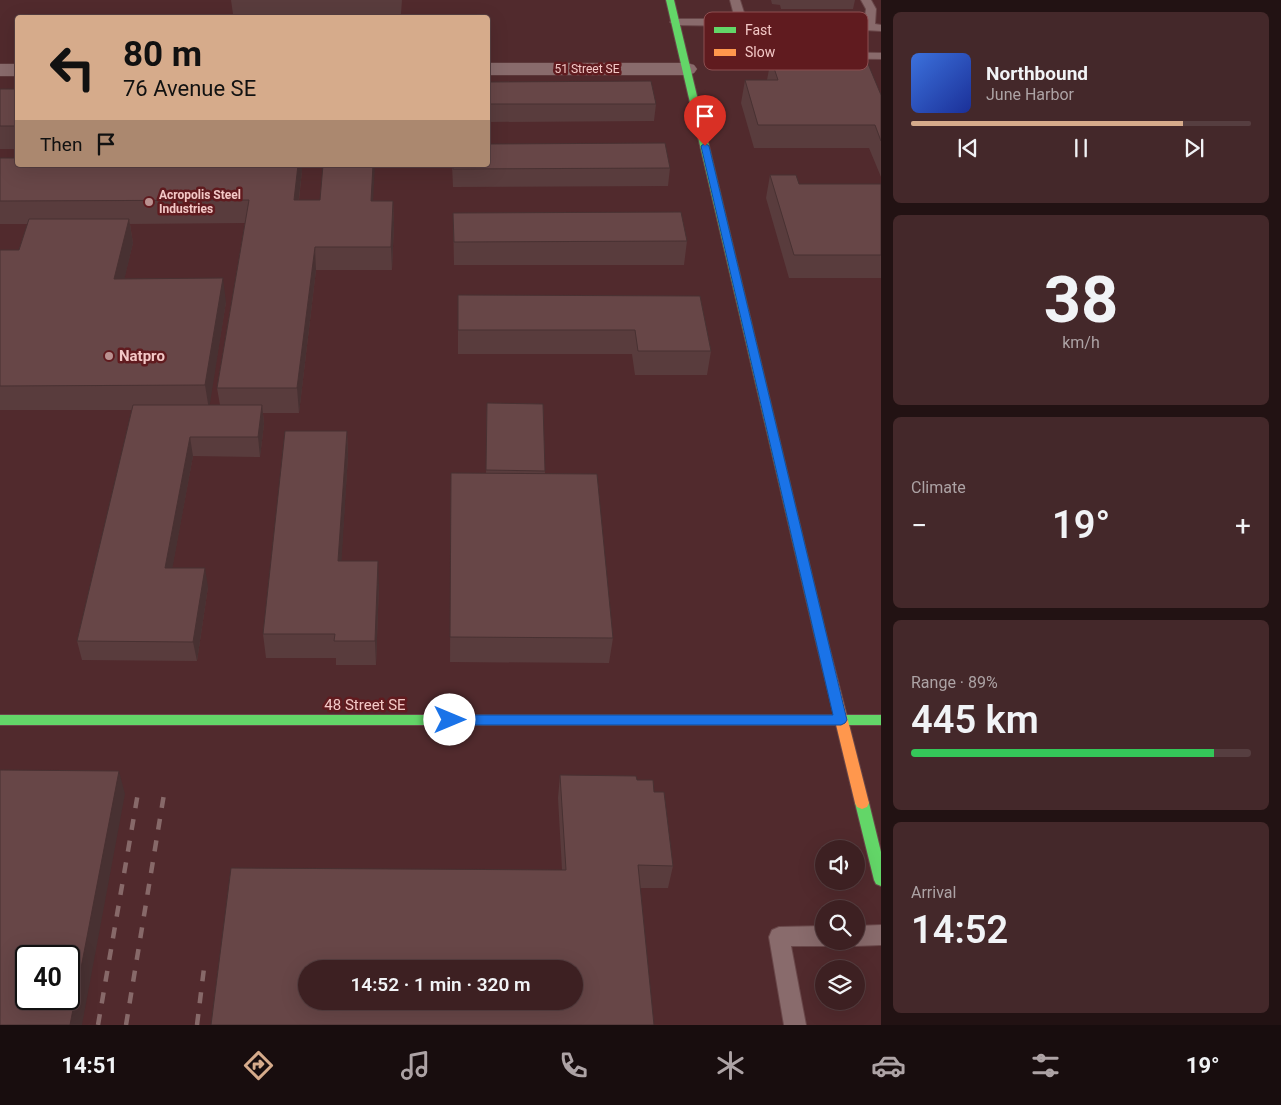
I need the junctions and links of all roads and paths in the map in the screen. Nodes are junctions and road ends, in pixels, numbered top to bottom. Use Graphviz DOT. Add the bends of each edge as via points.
graph roads {
  1 [pos="670,0"];
  2 [pos="866,0"];
  3 [pos="675,22"];
  4 [pos="704,22"];
  5 [pos="869,28"];
  6 [pos="881,28"];
  7 [pos="868,56"];
  8 [pos="881,56"];
  9 [pos="490,69"];
  10 [pos="687,69"];
  11 [pos="0,70"];
  12 [pos="15,70"];
  13 [pos="0,720"];
  14 [pos="841,720"];
  15 [pos="881,720"];
  16 [pos="881,880"];
  17 [pos="881,935"];
  18 [pos="815,936"];
  19 [pos="865,936"];
  20 [pos="794,1025"];
  1 -- 3 [label="street"];
  2 -- 5 [label="lane" via="871,9"];
  3 -- 4 [label="lane"];
  3 -- 10 [label="street"];
  5 -- 6 [label="lane"];
  7 -- 8 [label="lane"];
  9 -- 10 [label="street, 51 Street SE"];
  10 -- 14 [label="street"];
  11 -- 12 [label="street"];
  13 -- 14 [label="street, 48 Street SE"];
  14 -- 15 [label="street, 48 Street SE"];
  14 -- 16 [label="street"];
  17 -- 19 [label="lane"];
  18 -- 20 [label="lane" via="779,937"];
}
